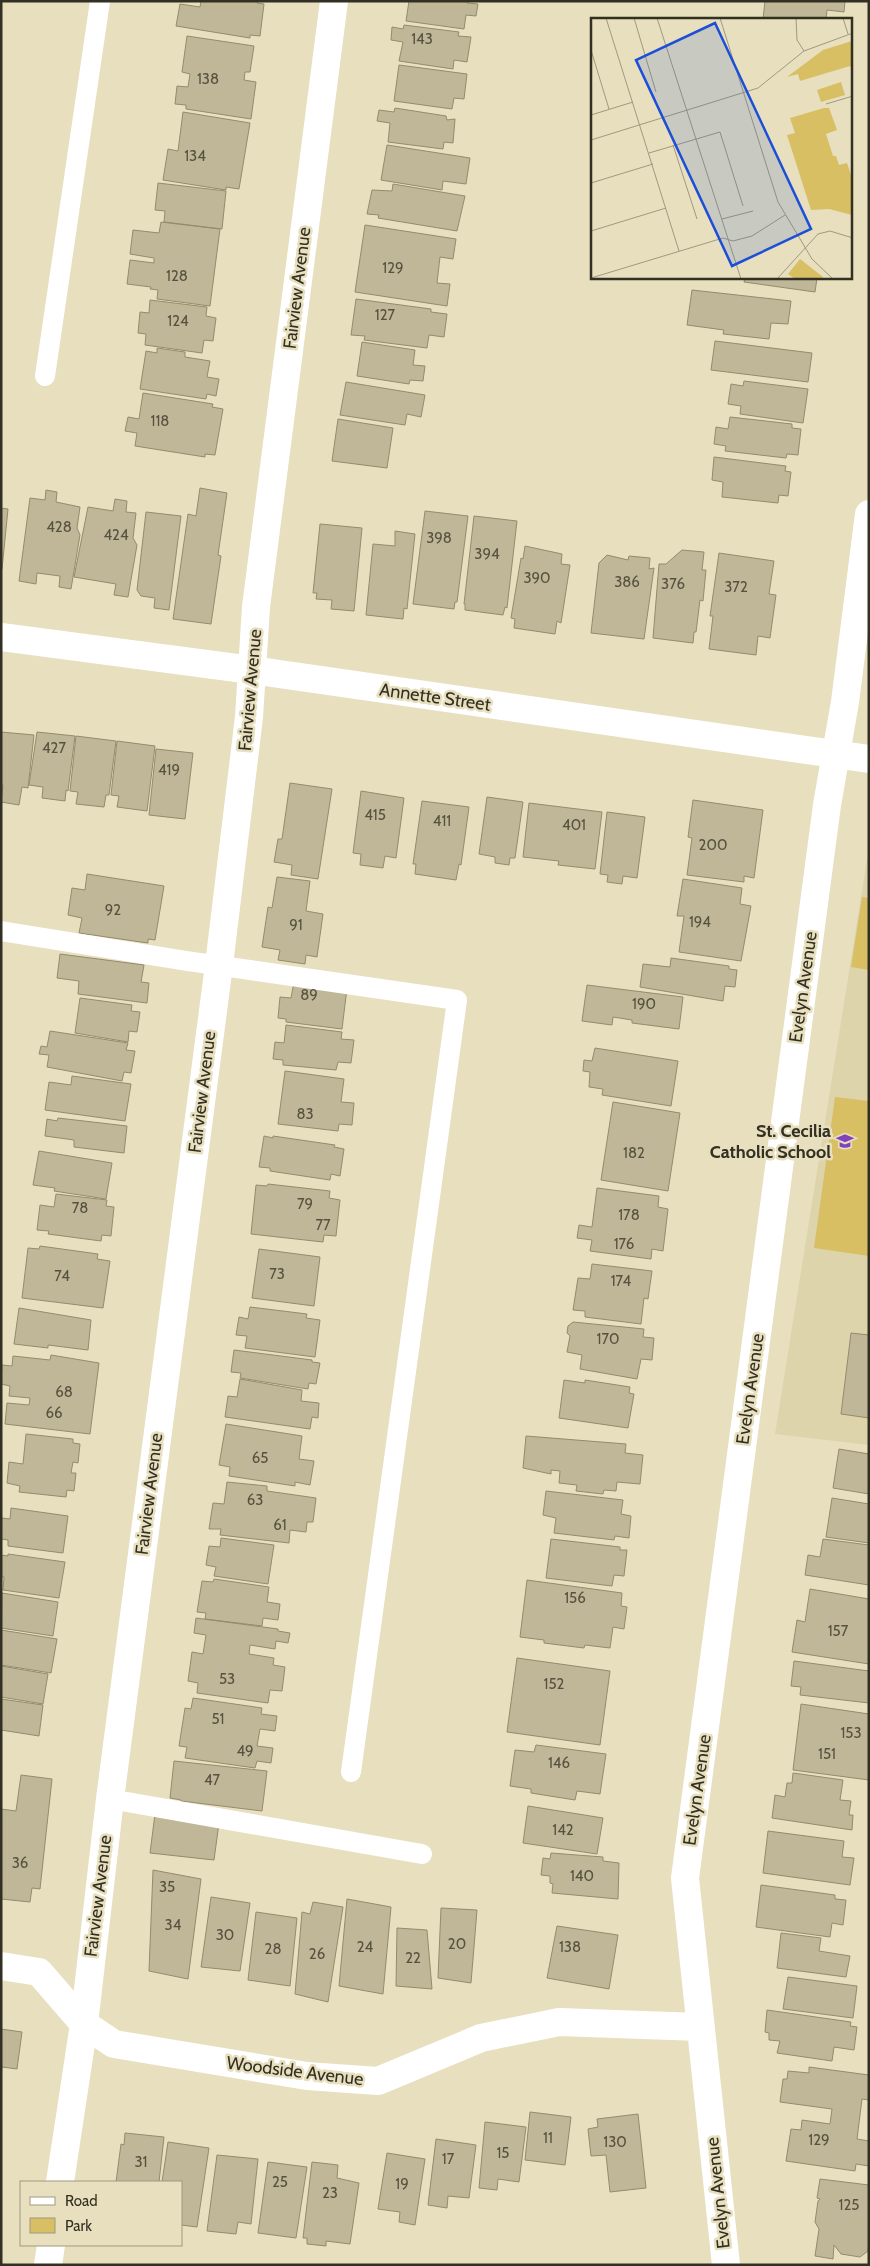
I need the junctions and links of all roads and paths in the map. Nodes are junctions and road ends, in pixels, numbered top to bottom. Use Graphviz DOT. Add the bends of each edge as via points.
graph roads {
  1 [pos="100,1"];
  2 [pos="334,1"];
  3 [pos="45,376"];
  4 [pos="869,514"];
  5 [pos="1,637"];
  6 [pos="252,670"];
  7 [pos="835,754"];
  8 [pos="869,759"];
  9 [pos="1,931"];
  10 [pos="218,965"];
  11 [pos="351,1772"];
  12 [pos="110,1800"];
  13 [pos="422,1854"];
  14 [pos="1,1966"];
  15 [pos="84,2024"];
  16 [pos="700,2027"];
  17 [pos="60,2181"];
  18 [pos="50,2246"];
  19 [pos="48,2265"];
  20 [pos="726,2265"];
  1 -- 3 [label="lane"];
  2 -- 6 [label="street, Fairview Avenue" via="256,607"];
  4 -- 7 [label="street, Evelyn Avenue" via="845,702"];
  5 -- 6 [label="street, Annette Street"];
  6 -- 7 [label="street, Annette Street"];
  6 -- 10 [label="street, Fairview Avenue"];
  7 -- 8 [label="street, Annette Street"];
  7 -- 16 [label="street, Evelyn Avenue" via="685,1878"];
  9 -- 10 [label="lane"];
  10 -- 11 [label="lane" via="457,1000"];
  10 -- 12 [label="street, Fairview Avenue"];
  12 -- 13 [label="lane"];
  12 -- 15 [label="street, Fairview Avenue"];
  14 -- 15 [label="street, Woodside Avenue" via="39,1972"];
  15 -- 16 [label="street, Woodside Avenue" via="114,2044 307,2076 378,2081 481,2038 559,2022"];
  15 -- 17 [label="street, Fairview Avenue"];
  16 -- 20 [label="street, Evelyn Avenue"];
  18 -- 19 [label="street"];
}
